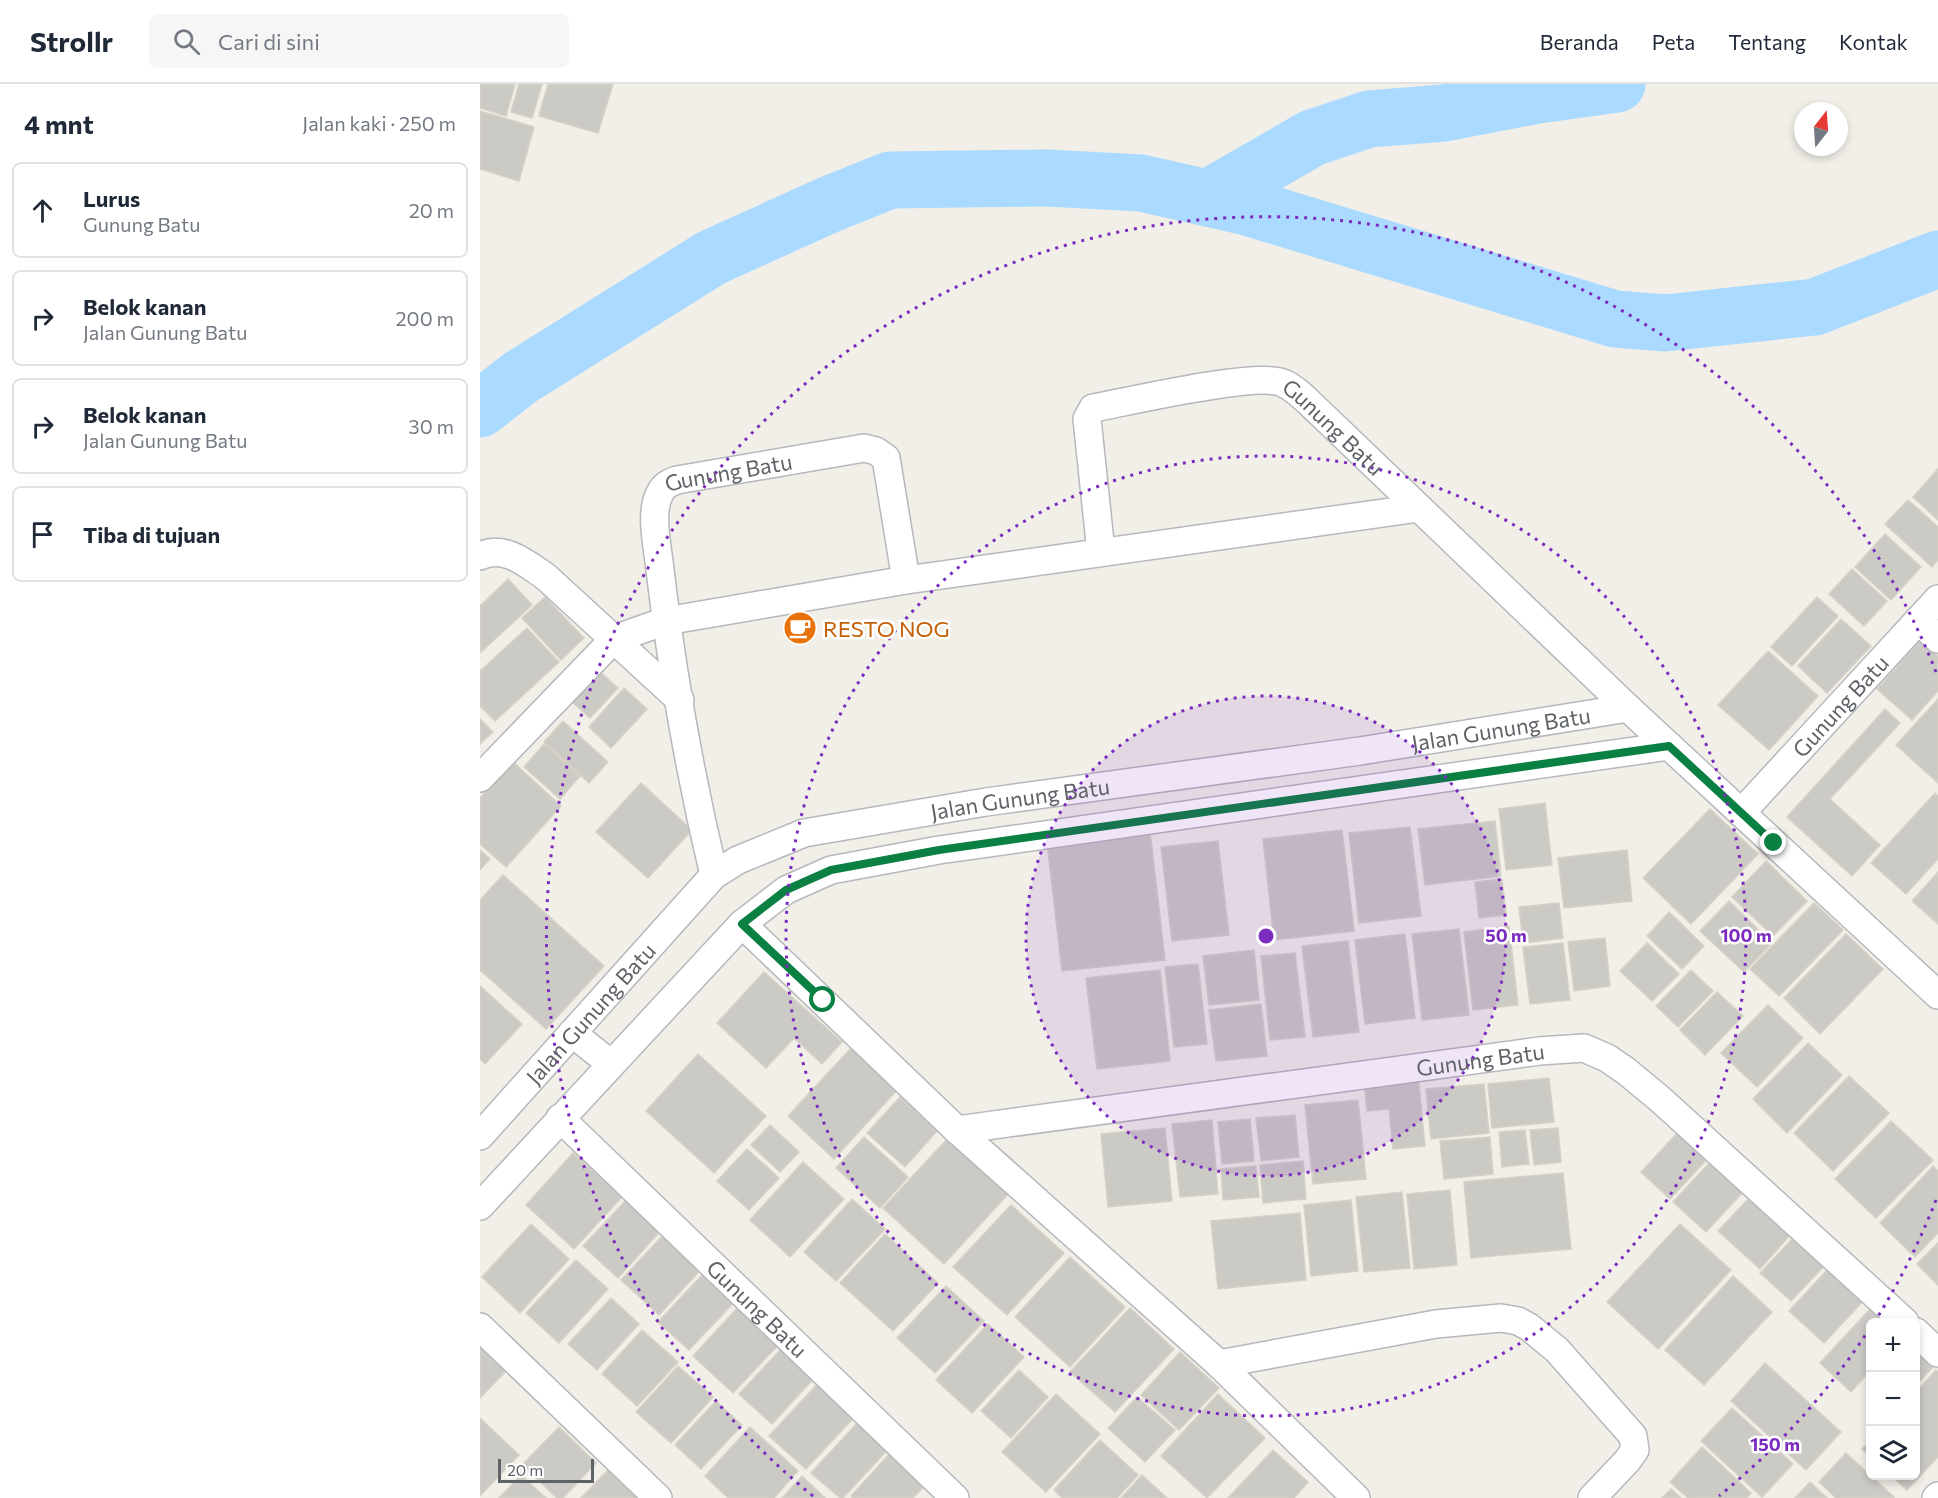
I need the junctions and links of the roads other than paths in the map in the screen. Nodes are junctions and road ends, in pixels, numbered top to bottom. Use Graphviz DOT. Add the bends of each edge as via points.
graph roads {
  1 [pos="1419,508"];
  2 [pos="1101,552"];
  3 [pos="480,556"];
  4 [pos="906,580"];
  5 [pos="1938,598"];
  6 [pos="666,621"];
  7 [pos="1918,621"];
  8 [pos="614,639"];
  9 [pos="1938,639"];
  10 [pos="680,700"];
  11 [pos="1628,708"];
  12 [pos="1669,746"];
  13 [pos="480,778"];
  14 [pos="932,811"];
  15 [pos="1741,813"];
  16 [pos="939,850"];
  17 [pos="714,875"];
  18 [pos="742,924"];
  19 [pos="1938,994"];
  20 [pos="572,1033"];
  21 [pos="611,1064"];
  22 [pos="560,1118"];
  23 [pos="957,1130"];
  24 [pos="480,1136"];
  25 [pos="480,1206"];
  26 [pos="1900,1318"];
  27 [pos="480,1327"];
  28 [pos="1920,1336"];
  29 [pos="1938,1353"];
  30 [pos="1219,1364"];
  31 [pos="658,1498"];
  32 [pos="955,1498"];
  33 [pos="1356,1498"];
  34 [pos="1592,1498"];
  1 -- 2 [label="street"];
  1 -- 2 [label="street, Gunung Batu" via="1282,382 1222,384 1093,408 1089,413"];
  1 -- 11 [label="street, Gunung Batu"];
  2 -- 4 [label="street"];
  3 -- 8 [label="street" via="501,551 522,561 546,577"];
  4 -- 6 [label="street"];
  4 -- 6 [label="street, Gunung Batu" via="886,458 864,448 667,483 659,494 655,521"];
  5 -- 7 [label="street, Gunung Batu"];
  6 -- 8 [label="street"];
  6 -- 10 [label="street, Gunung Batu"];
  7 -- 9 [label="street"];
  7 -- 15 [label="street, Gunung Batu"];
  8 -- 10 [label="street"];
  8 -- 13 [label="street"];
  10 -- 17 [label="street, Gunung Batu"];
  11 -- 12 [label="street"];
  11 -- 14 [label="street, Jalan Gunung Batu" via="1360,751"];
  12 -- 15 [label="street"];
  12 -- 16 [label="street, Jalan Gunung Batu"];
  14 -- 16 [label="street"];
  14 -- 17 [label="street, Jalan Gunung Batu" via="804,833 738,860"];
  15 -- 19 [label="street"];
  16 -- 18 [label="street, Jalan Gunung Batu" via="831,870 786,890"];
  17 -- 20 [label="street, Jalan Gunung Batu"];
  18 -- 21 [label="street, Jalan Gunung Batu"];
  18 -- 23 [label="street"];
  20 -- 21 [label="street"];
  20 -- 24 [label="street, Jalan Gunung Batu"];
  21 -- 22 [label="street, Jalan Gunung Batu"];
  22 -- 25 [label="street, Jalan Gunung Batu"];
  22 -- 32 [label="street, Gunung Batu"];
  23 -- 26 [label="street, Gunung Batu" via="1584,1048 1607,1058 1661,1100"];
  23 -- 30 [label="street"];
  27 -- 31 [label="street"];
  28 -- 29 [label="street"];
  30 -- 33 [label="street"];
  30 -- 34 [label="street" via="1436,1324 1501,1318 1518,1321 1557,1350 1633,1436 1635,1449"];
}
